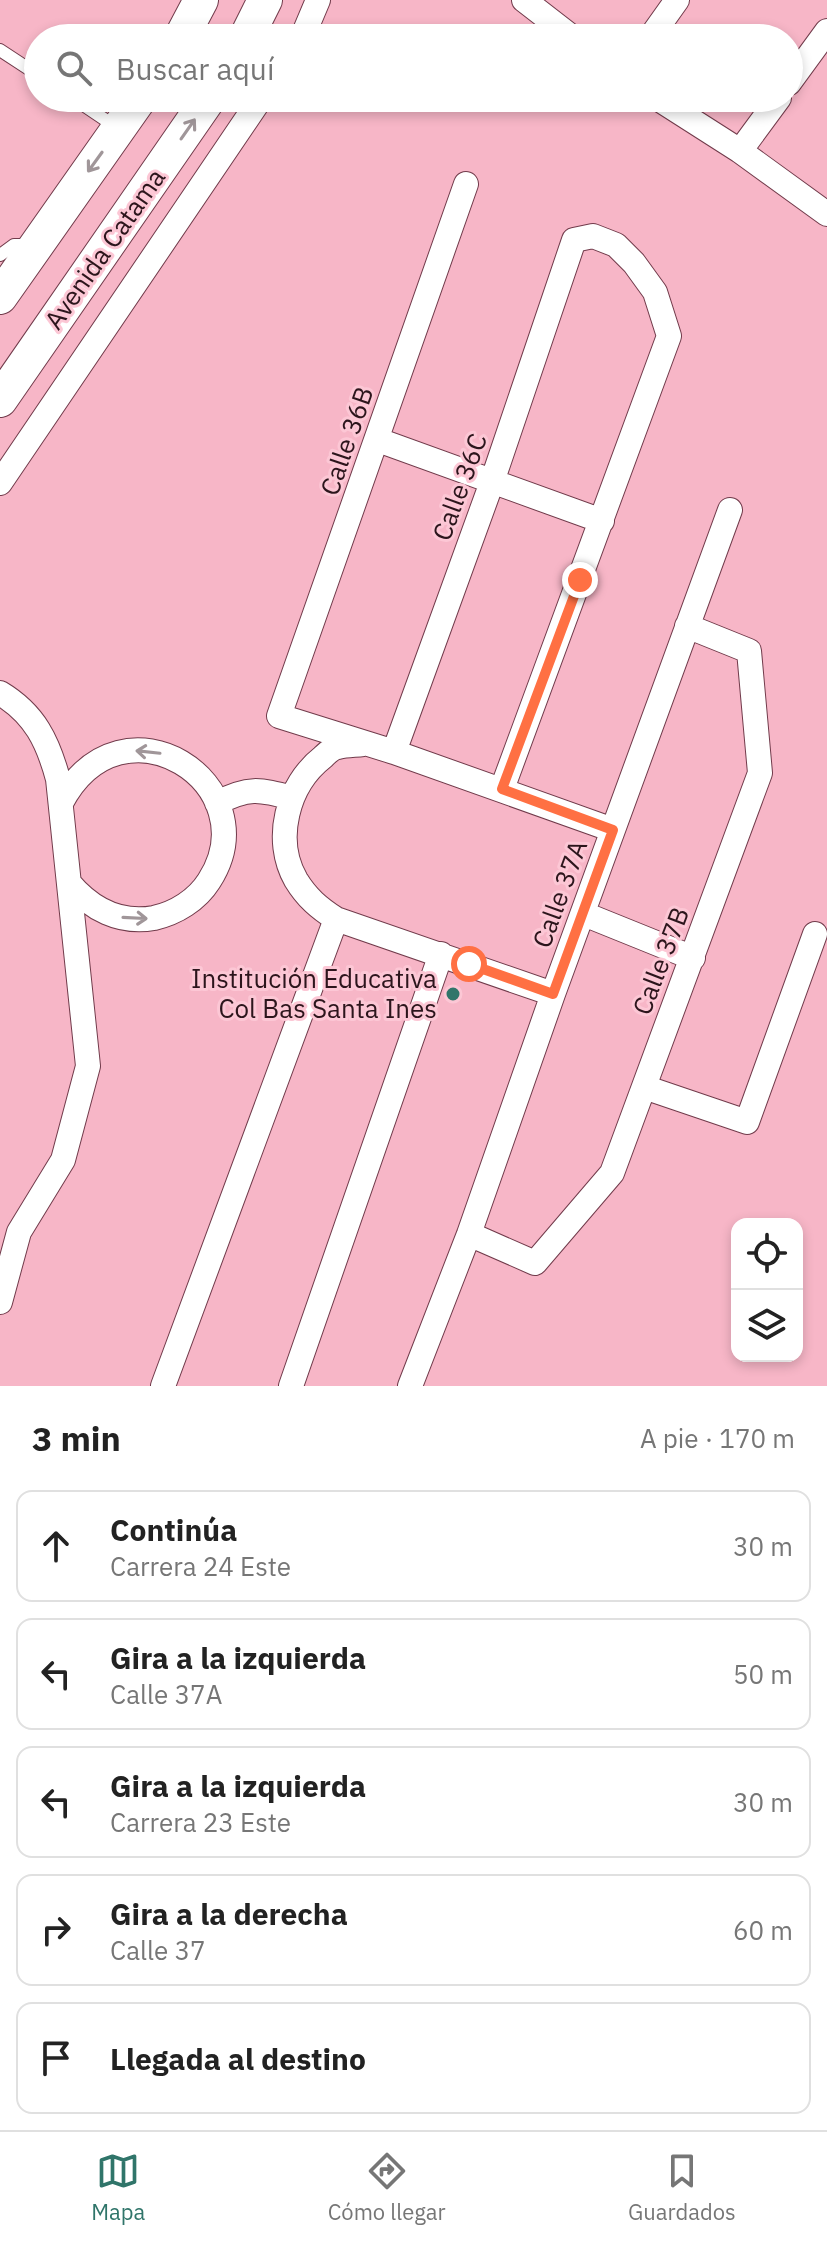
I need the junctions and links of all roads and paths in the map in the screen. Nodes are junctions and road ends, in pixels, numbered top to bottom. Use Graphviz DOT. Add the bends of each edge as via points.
graph roads {
  1 [pos="201,0"];
  2 [pos="265,0"];
  3 [pos="318,0"];
  4 [pos="524,0"];
  5 [pos="677,0"];
  6 [pos="188,24"];
  7 [pos="253,24"];
  8 [pos="308,24"];
  9 [pos="555,24"];
  10 [pos="660,24"];
  11 [pos="827,31"];
  12 [pos="0,50"];
  13 [pos="803,64"];
  14 [pos="24,66"];
  15 [pos="94,112"];
  16 [pos="130,112"];
  17 [pos="199,112"];
  18 [pos="252,112"];
  19 [pos="679,112"];
  20 [pos="769,112"];
  21 [pos="119,128"];
  22 [pos="740,151"];
  23 [pos="466,184"];
  24 [pos="827,214"];
  25 [pos="34,246"];
  26 [pos="0,255"];
  27 [pos="0,297"];
  28 [pos="0,400"];
  29 [pos="378,440"];
  30 [pos="492,482"];
  31 [pos="0,483"];
  32 [pos="730,510"];
  33 [pos="602,521"];
  34 [pos="687,626"];
  35 [pos="0,693"];
  36 [pos="365,744"];
  37 [pos="394,752"];
  38 [pos="502,789"];
  39 [pos="292,798"];
  40 [pos="61,803"];
  41 [pos="217,803"];
  42 [pos="613,830"];
  43 [pos="69,883"];
  44 [pos="584,914"];
  45 [pos="336,919"];
  46 [pos="815,934"];
  47 [pos="441,954"];
  48 [pos="693,958"];
  49 [pos="553,994"];
  50 [pos="644,1087"];
  51 [pos="469,1234"];
  52 [pos="0,1302"];
  53 [pos="163,1386"];
  54 [pos="291,1386"];
  55 [pos="410,1386"];
  1 -- 6 [label="main road"];
  2 -- 7 [label="main road"];
  3 -- 8 [label="street"];
  4 -- 9 [label="street"];
  5 -- 10 [label="street"];
  11 -- 13 [label="street"];
  12 -- 14 [label="lane"];
  15 -- 21 [label="lane"];
  16 -- 21 [label="main road"];
  28 -- 17 [label="main road, Avenida Catama, one-way"];
  18 -- 31 [label="street"];
  19 -- 22 [label="street"];
  20 -- 22 [label="street"];
  21 -- 25 [label="main road, one-way"];
  22 -- 24 [label="street"];
  23 -- 29 [label="street, Calle 36B"];
  25 -- 26 [label="lane" via="14,245"];
  25 -- 27 [label="main road"];
  29 -- 30 [label="street"];
  29 -- 36 [label="street, Calle 36B" via="279,716"];
  30 -- 33 [label="street"];
  30 -- 33 [label="street, Calle 36C" via="574,240 593,236 616,245 634,263 655,292 669,336"];
  30 -- 37 [label="street, Calle 36C"];
  32 -- 34 [label="street, Calle 37A"];
  33 -- 38 [label="street"];
  34 -- 42 [label="street, Calle 37A"];
  34 -- 48 [label="street, Calle 37B" via="749,651 760,773"];
  35 -- 40 [label="street" via="31,719 49,747"];
  36 -- 37 [label="street"];
  36 -- 39 [label="street" via="335,747 312,766"];
  37 -- 38 [label="street"];
  38 -- 42 [label="street"];
  39 -- 41 [label="street" via="262,789 240,791"];
  39 -- 45 [label="street" via="285,819 286,849 295,878 312,903"];
  41 -- 40 [label="street, one-way" via="182,762 157,752 130,750 95,762"];
  40 -- 43 [label="street"];
  43 -- 41 [label="street, one-way" via="94,907 118,917 144,919 177,910 214,873 223,838"];
  42 -- 44 [label="street, Calle 37A"];
  43 -- 52 [label="street" via="88,1066 63,1160 19,1232"];
  44 -- 48 [label="street"];
  44 -- 49 [label="street, Calle 37A"];
  45 -- 47 [label="street"];
  45 -- 53 [label="street"];
  46 -- 50 [label="street" via="747,1122"];
  47 -- 49 [label="street"];
  47 -- 54 [label="street"];
  48 -- 50 [label="street, Calle 37B"];
  49 -- 51 [label="street, Calle 37A"];
  50 -- 51 [label="street, Calle 37B" via="612,1173 535,1263"];
  51 -- 55 [label="street, Calle 37A"];
}
